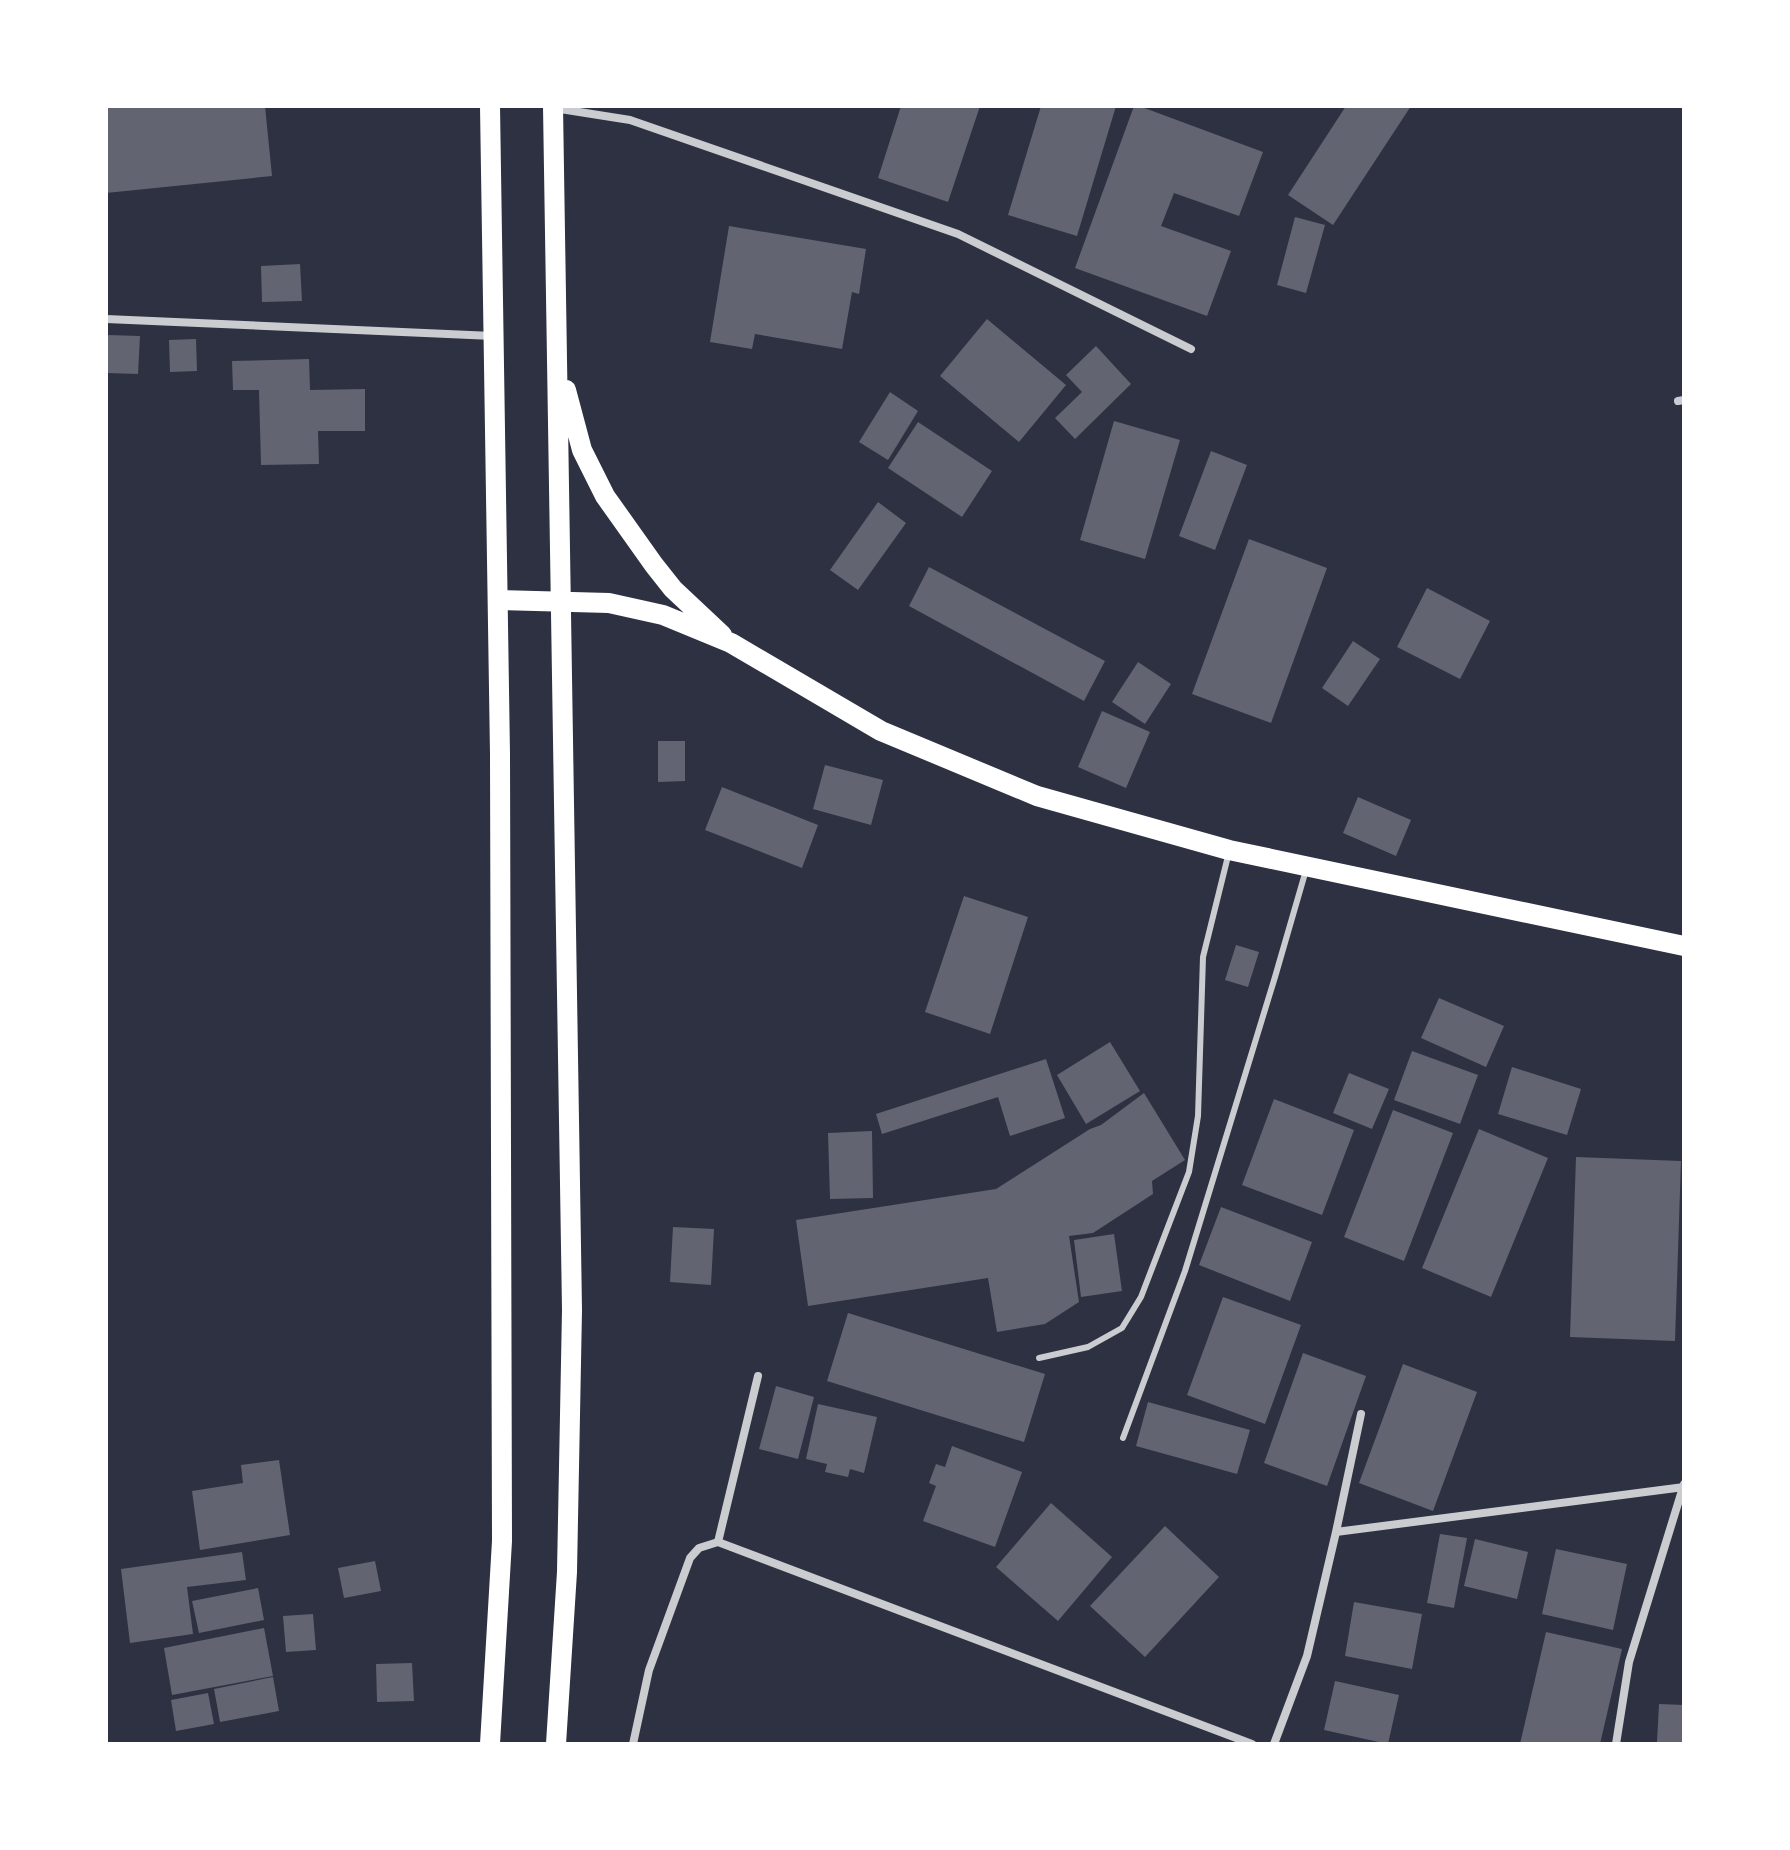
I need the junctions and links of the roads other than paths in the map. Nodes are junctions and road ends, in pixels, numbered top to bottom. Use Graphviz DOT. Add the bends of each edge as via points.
graph roads {
  1 [pos="490,106"];
  2 [pos="553,107"];
  3 [pos="106,319"];
  4 [pos="493,336"];
  5 [pos="1191,349"];
  6 [pos="558,359"];
  7 [pos="498,600"];
  8 [pos="562,601"];
  9 [pos="731,643"];
  10 [pos="1229,850"];
  11 [pos="1307,866"];
  12 [pos="1684,946"];
  13 [pos="1039,1358"];
  14 [pos="758,1376"];
  15 [pos="1361,1414"];
  16 [pos="1123,1438"];
  17 [pos="1684,1486"];
  18 [pos="1336,1532"];
  19 [pos="718,1542"];
  20 [pos="490,1744"];
  21 [pos="556,1744"];
  22 [pos="633,1744"];
  23 [pos="1252,1744"];
  24 [pos="1274,1744"];
  25 [pos="1616,1744"];
  1 -- 4 [label="main road"];
  2 -- 5 [label="street" via="630,120 958,234"];
  2 -- 6 [label="main road"];
  3 -- 4 [label="street"];
  4 -- 7 [label="main road"];
  6 -- 8 [label="main road"];
  6 -- 9 [label="main road" via="582,450 605,496 673,589"];
  7 -- 8 [label="main road"];
  7 -- 20 [label="main road" via="502,1541"];
  8 -- 9 [label="main road" via="609,603 663,615"];
  8 -- 21 [label="main road" via="572,1310 567,1572"];
  9 -- 10 [label="main road" via="881,731 1037,796"];
  10 -- 11 [label="main road"];
  10 -- 13 [label="lane" via="1203,957 1198,1116 1189,1172 1141,1297 1122,1328 1088,1347"];
  11 -- 12 [label="main road"];
  11 -- 16 [label="lane" via="1185,1271"];
  14 -- 19 [label="street"];
  15 -- 18 [label="street"];
  17 -- 18 [label="street"];
  17 -- 25 [label="street" via="1629,1662"];
  18 -- 24 [label="street" via="1307,1656"];
  19 -- 22 [label="street" via="699,1548 690,1558 649,1670"];
  19 -- 23 [label="street"];
}
